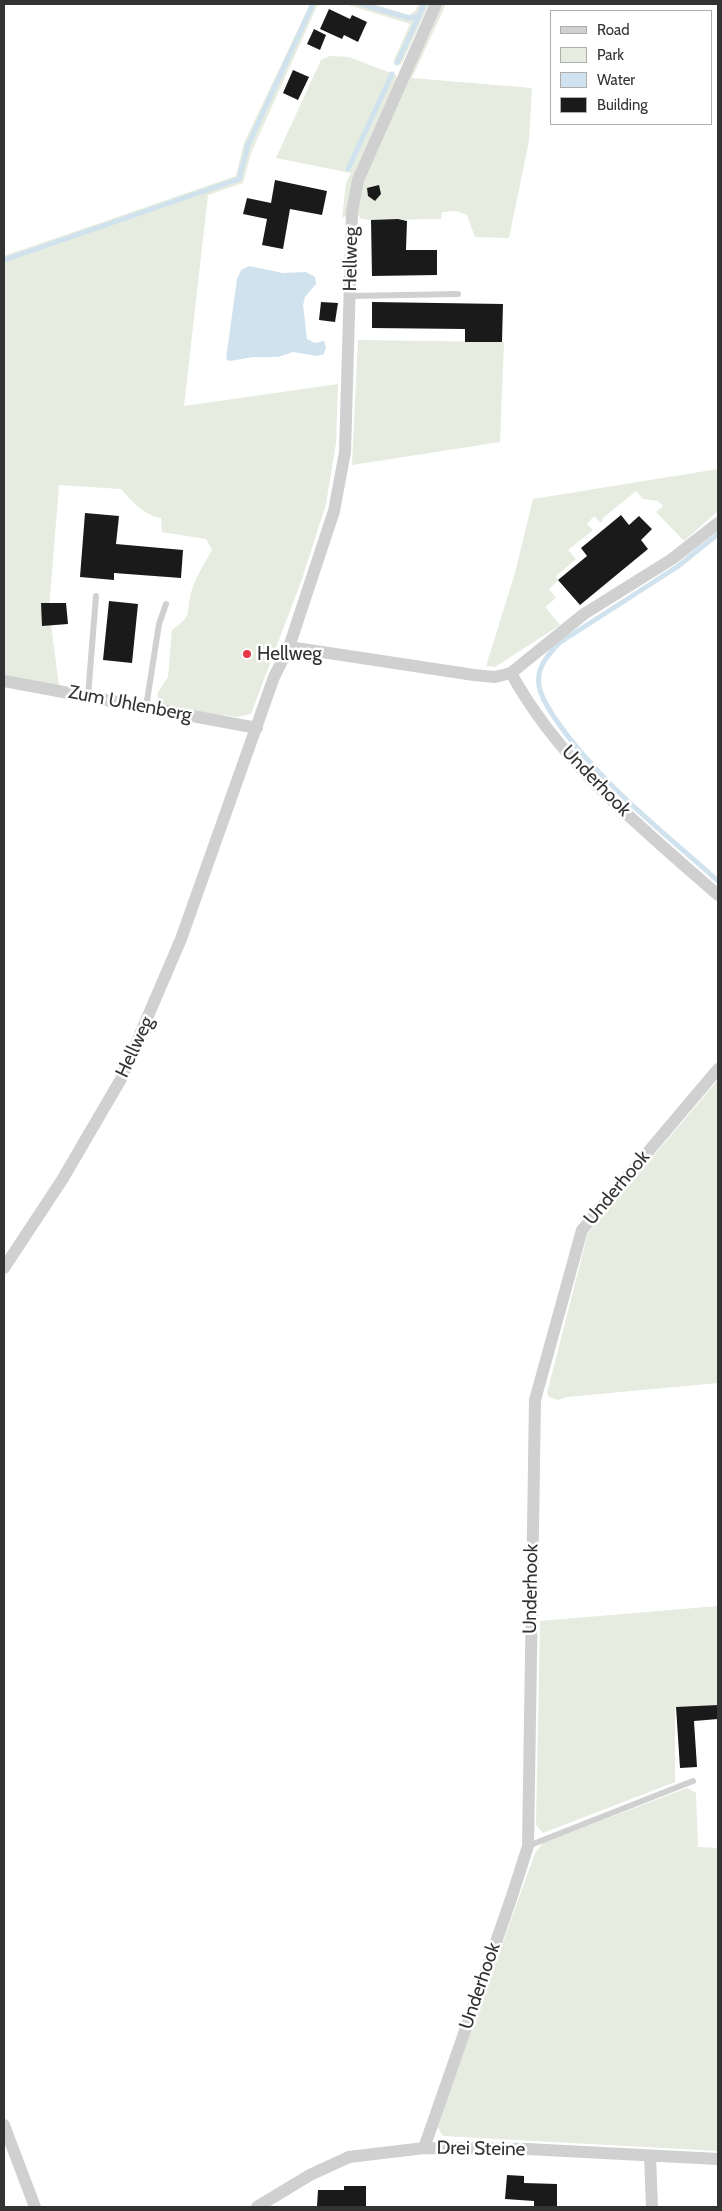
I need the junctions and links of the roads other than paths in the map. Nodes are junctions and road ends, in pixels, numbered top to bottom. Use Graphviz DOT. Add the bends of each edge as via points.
graph roads {
  1 [pos="436,4"];
  2 [pos="458,294"];
  3 [pos="351,296"];
  4 [pos="718,523"];
  5 [pos="96,596"];
  6 [pos="166,604"];
  7 [pos="289,647"];
  8 [pos="511,673"];
  9 [pos="4,681"];
  10 [pos="88,696"];
  11 [pos="146,707"];
  12 [pos="257,728"];
  13 [pos="718,895"];
  14 [pos="718,1069"];
  15 [pos="4,1268"];
  16 [pos="693,1781"];
  17 [pos="528,1846"];
  18 [pos="4,2125"];
  19 [pos="424,2148"];
  20 [pos="650,2156"];
  21 [pos="718,2159"];
  22 [pos="35,2207"];
  23 [pos="257,2207"];
  24 [pos="652,2207"];
  1 -- 3 [label="street, Hellweg" via="358,180 352,212"];
  2 -- 3 [label="lane"];
  3 -- 7 [label="street, Hellweg" via="345,452 334,511"];
  4 -- 8 [label="street" via="672,559 584,614"];
  5 -- 10 [label="lane"];
  6 -- 11 [label="lane"];
  7 -- 8 [label="street" via="495,677"];
  7 -- 12 [label="street, Hellweg" via="274,677"];
  8 -- 13 [label="street, Underhook" via="528,701 585,773"];
  9 -- 10 [label="street, Zum Uhlenberg"];
  10 -- 11 [label="street, Zum Uhlenberg"];
  11 -- 12 [label="street, Zum Uhlenberg"];
  12 -- 15 [label="street, Hellweg" via="181,939 121,1079 62,1180"];
  14 -- 17 [label="street, Underhook" via="582,1230 536,1400"];
  16 -- 17 [label="lane"];
  17 -- 19 [label="street, Underhook"];
  18 -- 22 [label="street"];
  19 -- 20 [label="street, Drei Steine" via="527,2149"];
  19 -- 23 [label="street, Drei Steine" via="349,2156"];
  20 -- 21 [label="street, Drei Steine"];
  20 -- 24 [label="street"];
}
